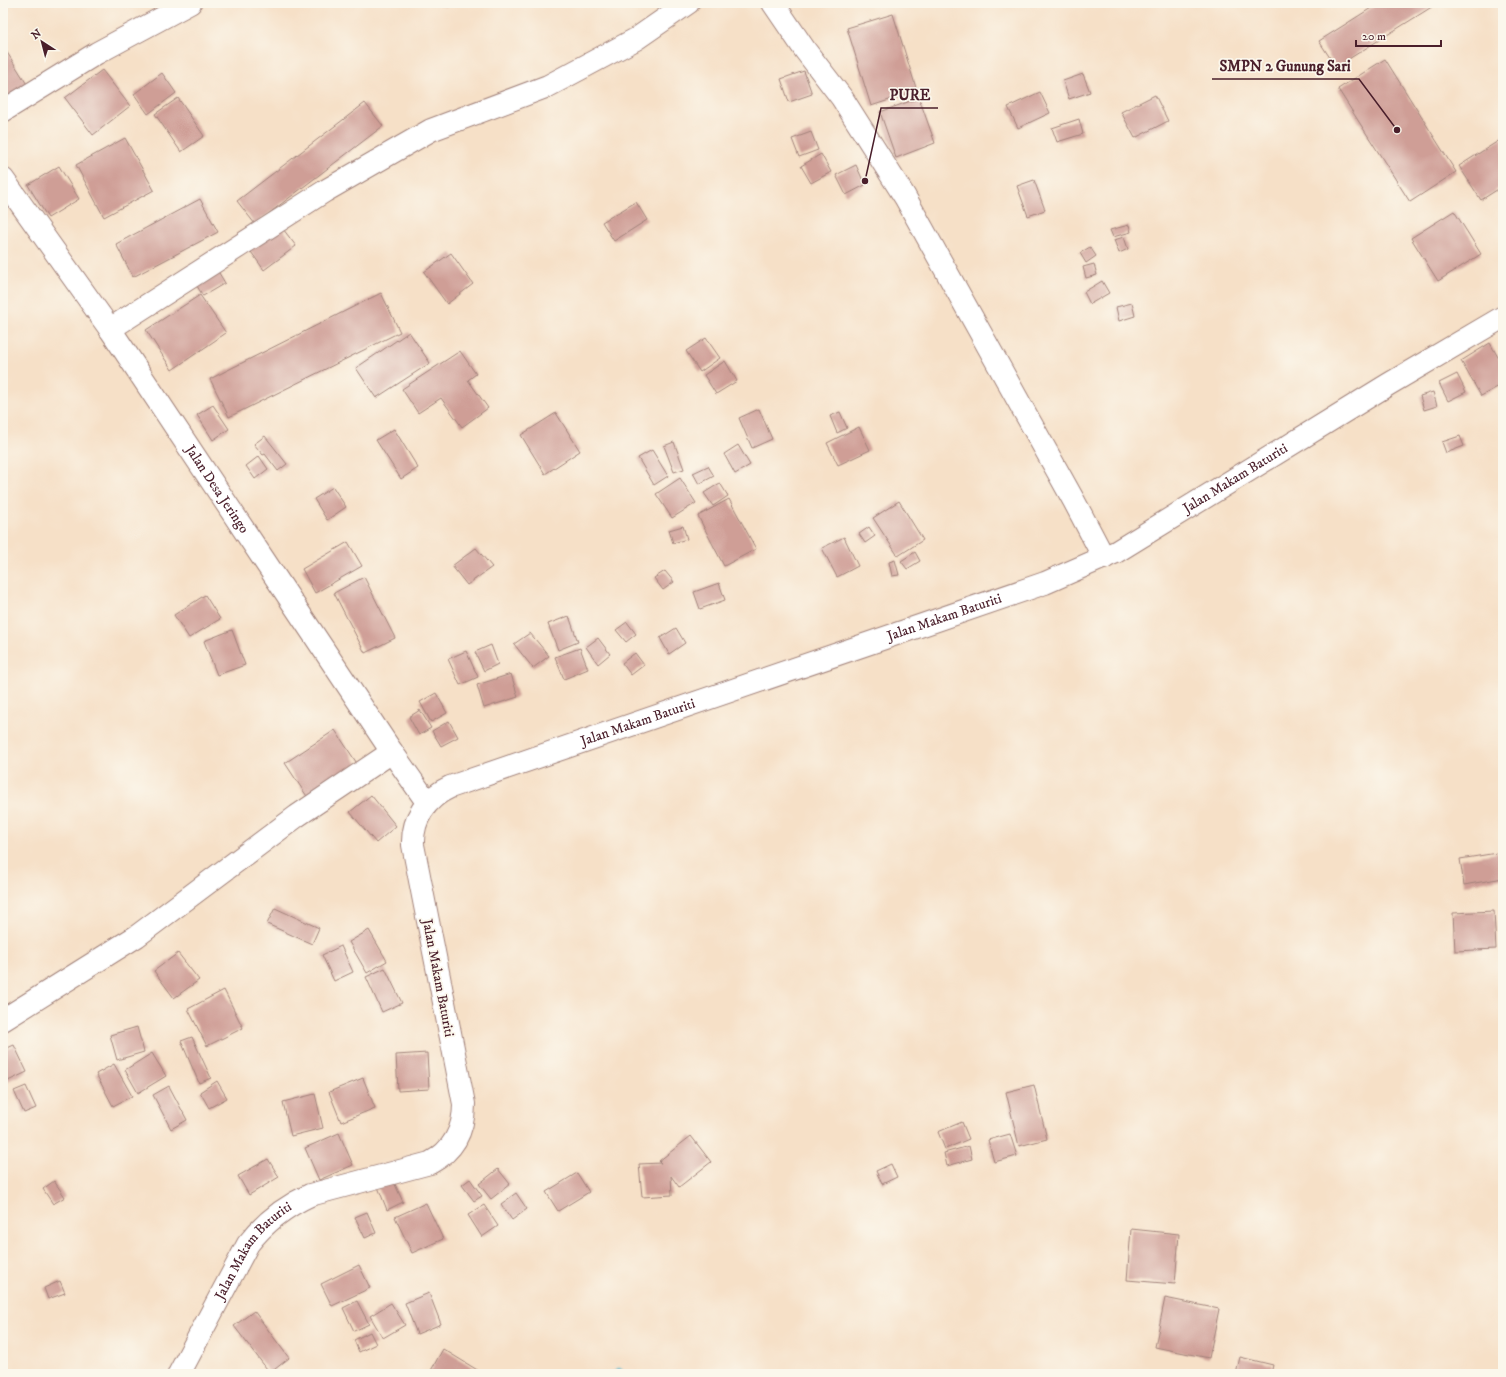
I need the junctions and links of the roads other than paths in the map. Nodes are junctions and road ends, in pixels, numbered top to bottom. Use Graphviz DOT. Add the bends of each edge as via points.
graph roads {
  1 [pos="190,3"];
  2 [pos="688,3"];
  3 [pos="773,3"];
  4 [pos="3,111"];
  5 [pos="3,179"];
  6 [pos="1503,316"];
  7 [pos="110,329"];
  8 [pos="1104,558"];
  9 [pos="392,752"];
  10 [pos="427,802"];
  11 [pos="3,1020"];
  12 [pos="179,1374"];
  1 -- 4 [label="street" via="97,53"];
  2 -- 7 [label="street" via="636,40 548,86 430,130 325,191"];
  3 -- 8 [label="street" via="842,98 905,197"];
  5 -- 7 [label="street, Jalan Desa Jeringo"];
  6 -- 8 [label="street, Jalan Makam Baturiti"];
  7 -- 9 [label="street, Jalan Desa Jeringo"];
  8 -- 10 [label="street, Jalan Makam Baturiti" via="1045,583 450,787"];
  9 -- 10 [label="street, Jalan Desa Jeringo"];
  9 -- 11 [label="street" via="297,816 137,936"];
  10 -- 12 [label="street, Jalan Makam Baturiti" via="414,827 412,845 464,1104 460,1131 445,1154 430,1163 310,1195 275,1215 248,1244"];
}
